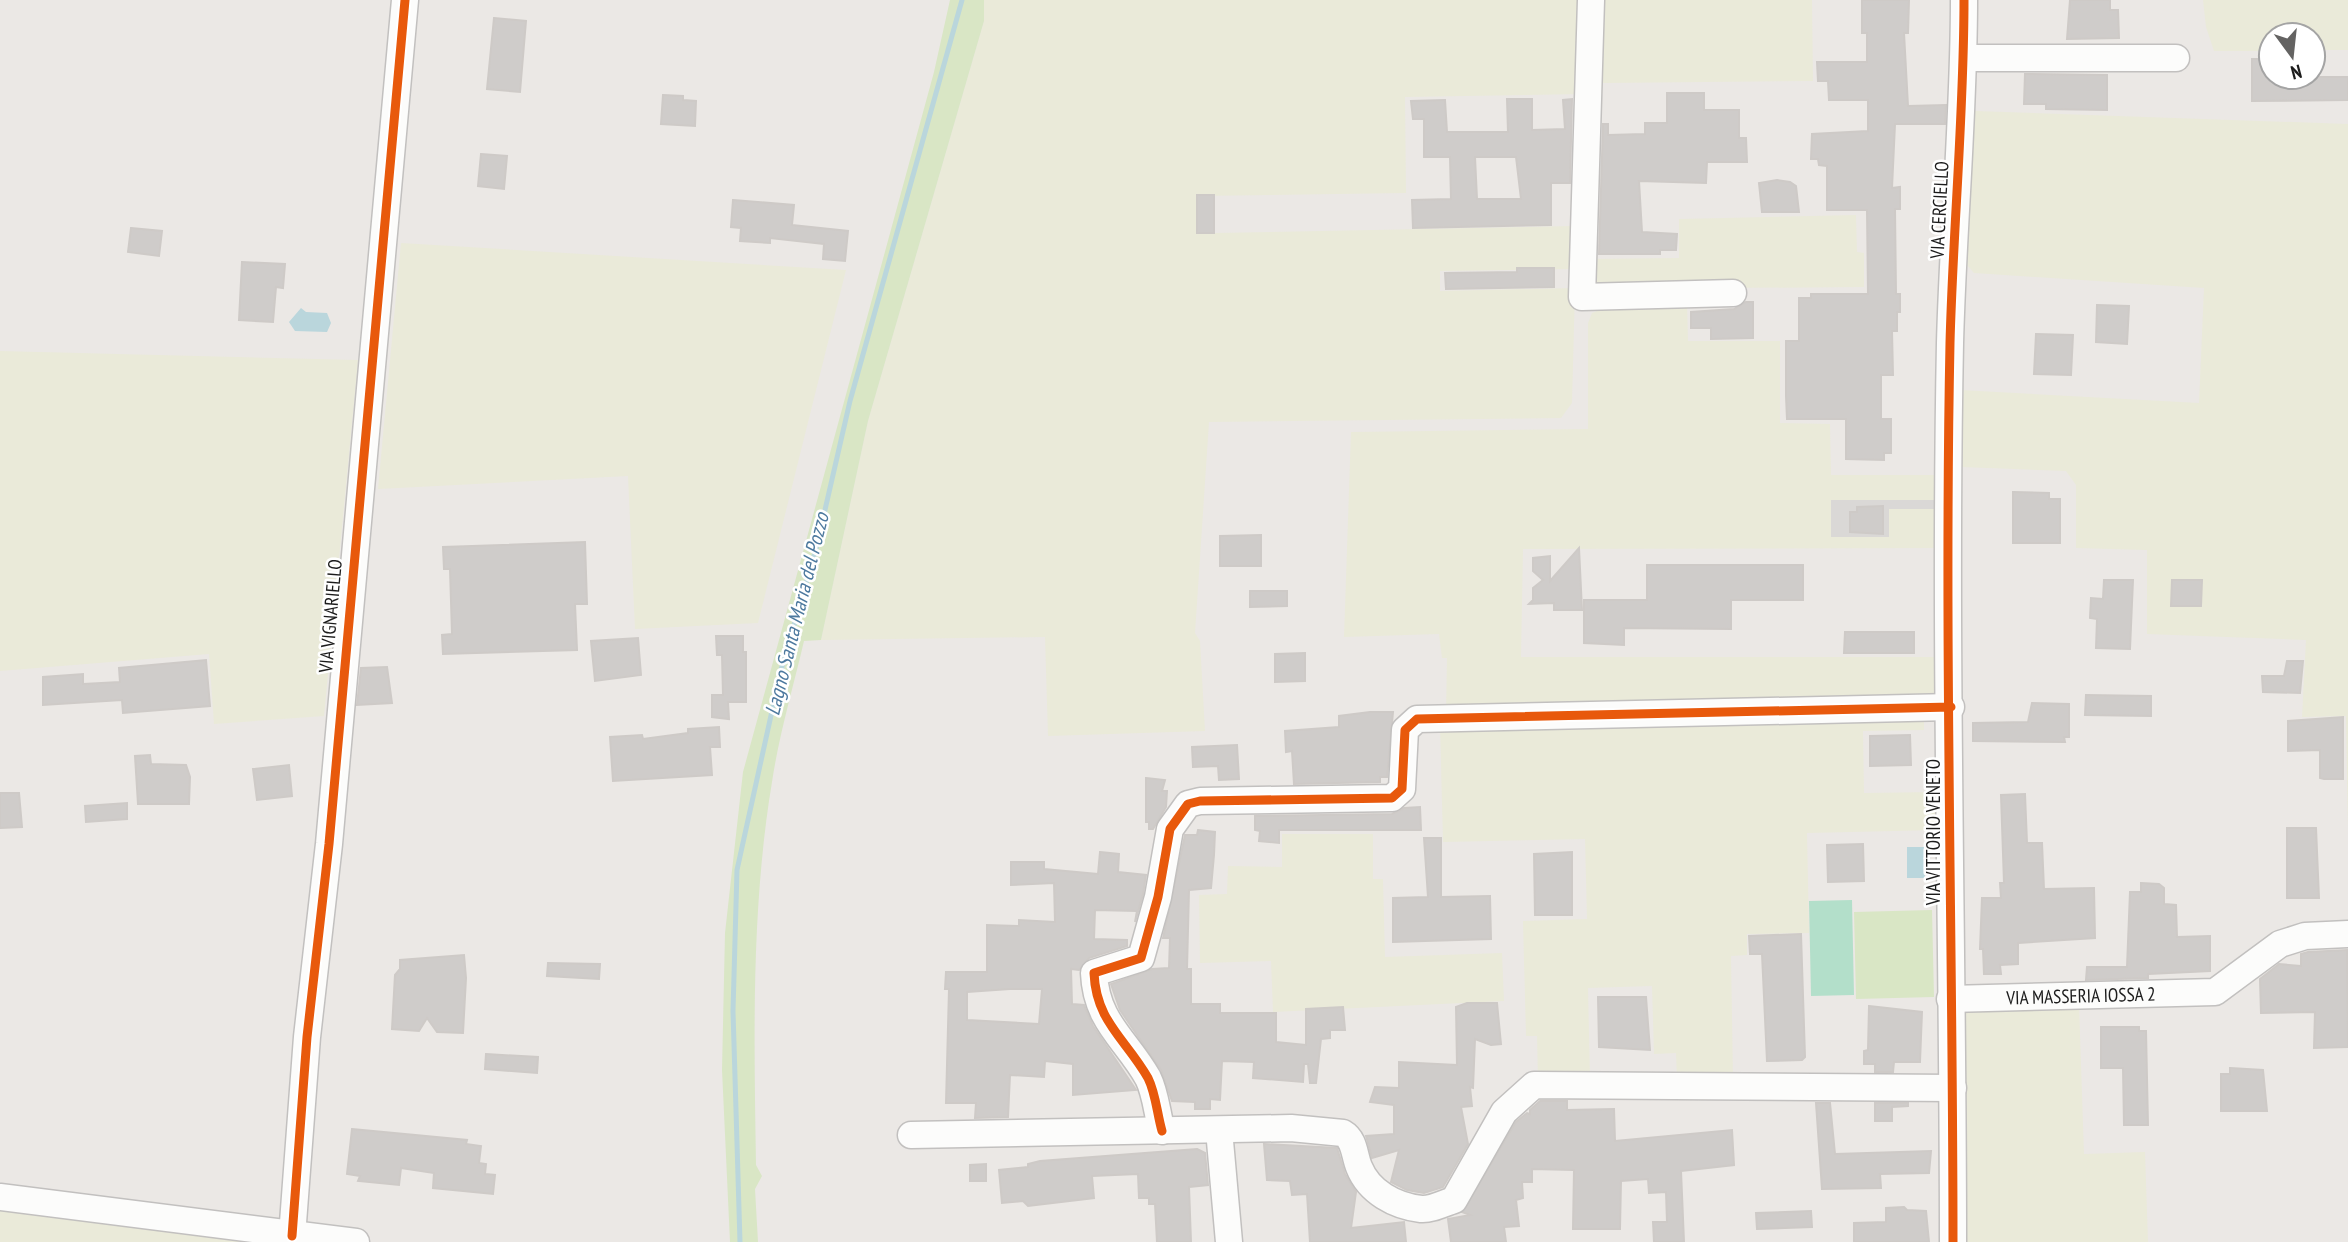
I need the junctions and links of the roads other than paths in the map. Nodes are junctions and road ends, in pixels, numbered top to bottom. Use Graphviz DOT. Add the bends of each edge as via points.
graph roads {
  1 [pos="405,0"];
  2 [pos="1591,0"];
  3 [pos="1965,0"];
  4 [pos="1964,58"];
  5 [pos="2176,58"];
  6 [pos="1733,293"];
  7 [pos="1950,422"];
  8 [pos="1951,707"];
  9 [pos="2348,934"];
  10 [pos="1950,999"];
  11 [pos="1953,1088"];
  12 [pos="1219,1130"];
  13 [pos="1162,1131"];
  14 [pos="911,1135"];
  15 [pos="0,1197"];
  16 [pos="294,1239"];
  17 [pos="356,1242"];
  18 [pos="1229,1242"];
  19 [pos="1953,1242"];
  1 -- 16 [label="street, VIA VIGNARIELLO" via="329,844 306,1037"];
  2 -- 6 [label="street" via="1582,296"];
  3 -- 4 [label="street, VIA CERCIELLO"];
  4 -- 5 [label="street"];
  4 -- 7 [label="street, VIA CERCIELLO"];
  7 -- 8 [label="street, VIA VITTORIO VENETO"];
  8 -- 10 [label="street, VIA VITTORIO VENETO"];
  8 -- 13 [label="street" via="1417,719 1405,730 1402,789 1392,798 1188,804 1170,829 1141,958 1094,973 1097,1004 1147,1078"];
  9 -- 10 [label="street, VIA MASSERIA IOSSA 2" via="2305,936 2280,944 2214,992"];
  10 -- 11 [label="street, VIA VITTORIO VENETO"];
  11 -- 12 [label="street" via="1534,1085 1504,1112 1454,1200 1424,1209 1394,1201 1373,1188 1361,1171 1350,1137 1343,1133 1291,1128"];
  11 -- 19 [label="street, VIA VITTORIO VENETO"];
  12 -- 13 [label="street"];
  12 -- 18 [label="street"];
  13 -- 14 [label="street"];
  15 -- 16 [label="street"];
  16 -- 17 [label="street"];
}
